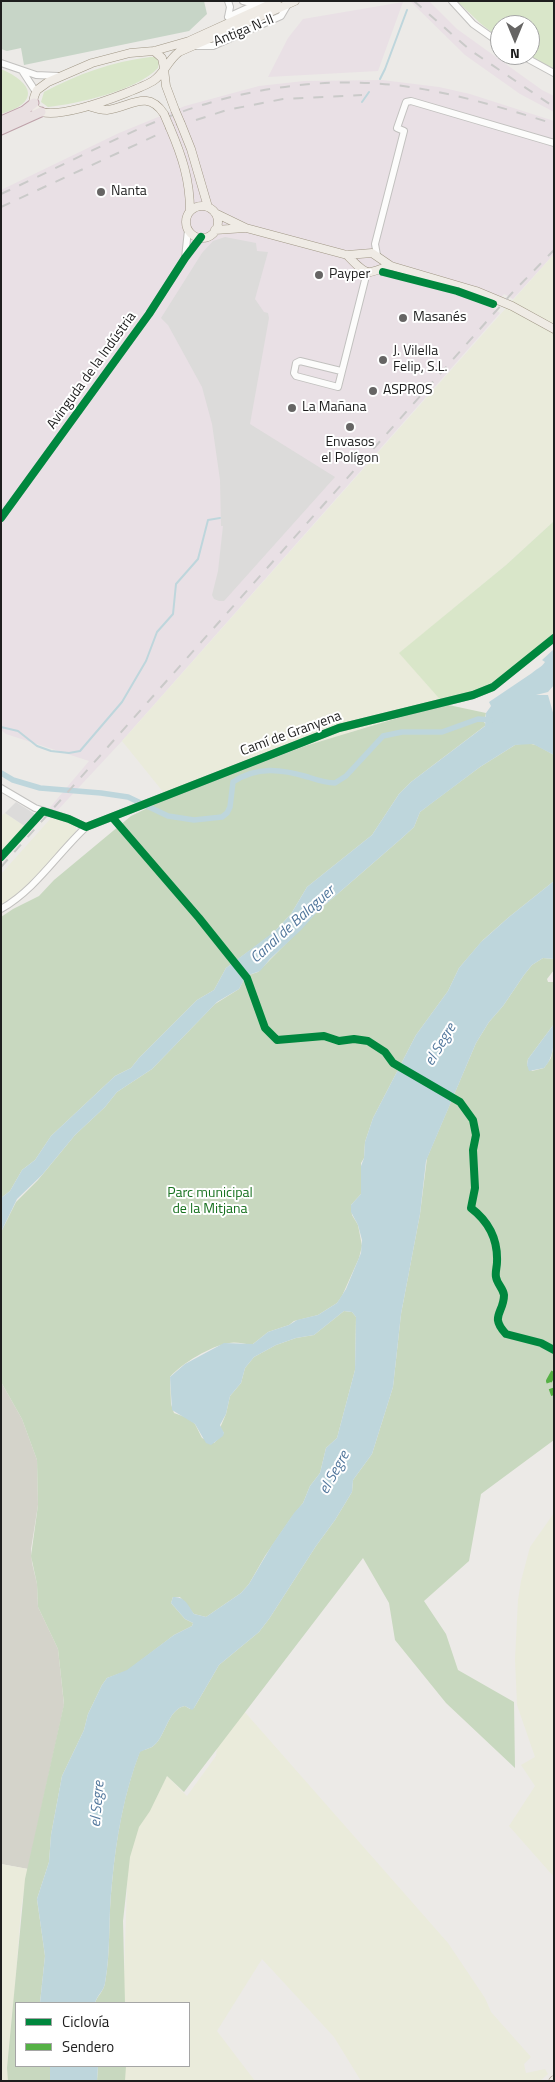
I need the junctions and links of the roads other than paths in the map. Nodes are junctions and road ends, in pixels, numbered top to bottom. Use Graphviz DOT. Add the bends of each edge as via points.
graph roads {
  1 [pos="228,1"];
  2 [pos="243,1"];
  3 [pos="277,1"];
  4 [pos="452,1"];
  5 [pos="260,3"];
  6 [pos="292,3"];
  7 [pos="228,17"];
  8 [pos="212,30"];
  9 [pos="490,36"];
  10 [pos="154,51"];
  11 [pos="1,63"];
  12 [pos="539,65"];
  13 [pos="164,69"];
  14 [pos="22,71"];
  15 [pos="554,73"];
  16 [pos="65,75"];
  17 [pos="36,92"];
  18 [pos="34,103"];
  19 [pos="88,106"];
  20 [pos="41,112"];
  21 [pos="1,120"];
  22 [pos="1,130"];
  23 [pos="554,143"];
  24 [pos="208,207"];
  25 [pos="190,211"];
  26 [pos="214,212"];
  27 [pos="246,228"];
  28 [pos="188,230"];
  29 [pos="215,230"];
  30 [pos="201,237"];
  31 [pos="375,244"];
  32 [pos="365,254"];
  33 [pos="347,255"];
  34 [pos="378,257"];
  35 [pos="185,258"];
  36 [pos="391,266"];
  37 [pos="362,268"];
  38 [pos="375,270"];
  39 [pos="365,280"];
  40 [pos="554,329"];
  41 [pos="341,371"];
  42 [pos="1,518"];
  43 [pos="554,638"];
  44 [pos="1,788"];
  45 [pos="86,827"];
  46 [pos="1,909"];
  1 -- 7 [label="street"];
  2 -- 5 [label="street"];
  3 -- 8 [label="main road"];
  4 -- 9 [label="street" via="473,24"];
  5 -- 7 [label="street, Antiga N-II"];
  6 -- 13 [label="main road" via="192,46 174,56"];
  7 -- 8 [label="main road"];
  8 -- 10 [label="main road"];
  10 -- 13 [label="main road" via="162,58"];
  10 -- 16 [label="main road" via="116,56"];
  11 -- 14 [label="street"];
  12 -- 15 [label="street"];
  13 -- 19 [label="main road" via="149,83"];
  13 -- 24 [label="main road, bridge" via="167,89 191,149"];
  14 -- 16 [label="street" via="46,77"];
  14 -- 17 [label="street"];
  16 -- 17 [label="main road" via="48,82"];
  17 -- 18 [label="main road"];
  18 -- 20 [label="main road"];
  18 -- 21 [label="highway" via="24,111"];
  19 -- 20 [label="main road"];
  19 -- 25 [label="main road, bridge" via="109,110 137,101 157,106 164,114 185,166"];
  20 -- 22 [label="highway"];
  23 -- 31 [label="street" via="406,102 397,128 404,132"];
  24 -- 25 [label="main road" via="196,207"];
  24 -- 26 [label="main road"];
  25 -- 28 [label="main road" via="186,221"];
  26 -- 27 [label="main road"];
  26 -- 29 [label="main road" via="217,220"];
  27 -- 29 [label="main road"];
  27 -- 33 [label="main road"];
  28 -- 30 [label="main road"];
  28 -- 35 [label="street, Avinguda de la Indústria"];
  29 -- 30 [label="main road"];
  30 -- 35 [label="street, Avinguda de la Indústria"];
  31 -- 32 [label="street"];
  31 -- 34 [label="street"];
  32 -- 33 [label="main road"];
  32 -- 34 [label="main road"];
  32 -- 37 [label="main road" via="360,260"];
  33 -- 37 [label="main road"];
  34 -- 36 [label="main road"];
  34 -- 38 [label="main road" via="380,264"];
  35 -- 42 [label="street, Avinguda de la Indústria" via="166,290"];
  36 -- 38 [label="main road"];
  36 -- 40 [label="main road" via="495,298"];
  37 -- 38 [label="main road"];
  37 -- 39 [label="street"];
  38 -- 39 [label="street"];
  39 -- 41 [label="street"];
  41 -- 41 [label="street" via="300,361 296,363 294,373 338,386"];
  43 -- 45 [label="street, Camí de Granyena" via="487,690 339,728"];
  44 -- 45 [label="street" via="35,808"];
  45 -- 46 [label="street, Camí de Granyena" via="26,892"];
}
